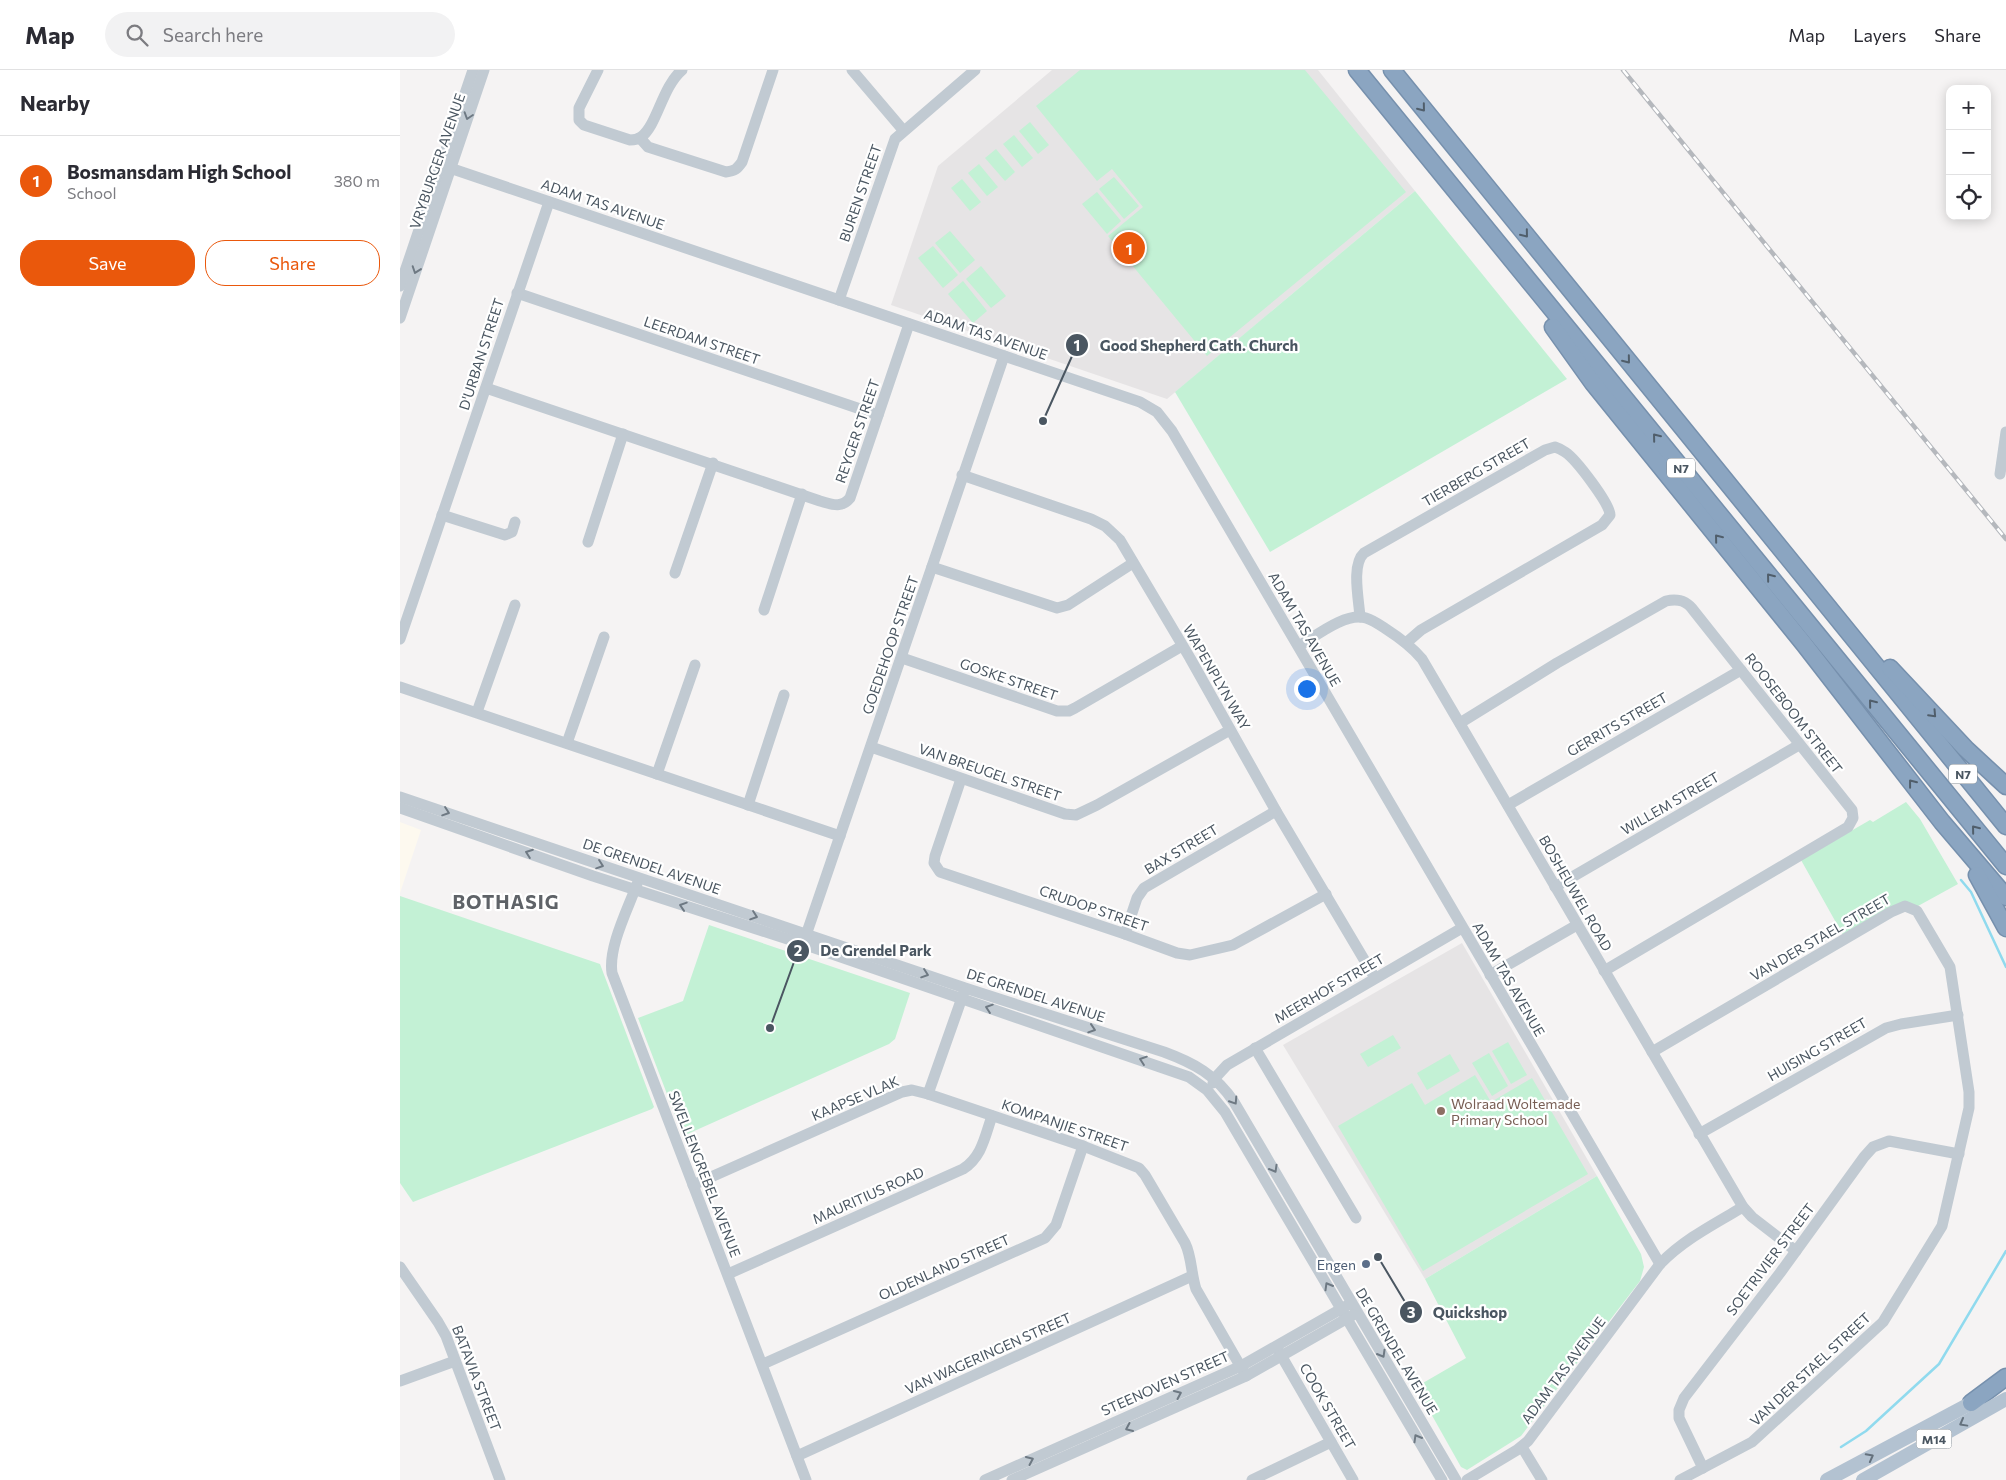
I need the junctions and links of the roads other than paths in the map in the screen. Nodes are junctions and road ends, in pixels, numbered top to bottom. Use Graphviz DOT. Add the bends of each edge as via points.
graph roads {
  1 [pos="473,70"];
  2 [pos="484,70"];
  3 [pos="598,70"];
  4 [pos="773,70"];
  5 [pos="852,70"];
  6 [pos="975,70"];
  7 [pos="1357,70"];
  8 [pos="1392,70"];
  9 [pos="679,71"];
  10 [pos="903,130"];
  11 [pos="640,138"];
  12 [pos="446,167"];
  13 [pos="549,202"];
  14 [pos="1516,268"];
  15 [pos="400,286"];
  16 [pos="517,293"];
  17 [pos="839,300"];
  18 [pos="400,318"];
  19 [pos="909,324"];
  20 [pos="1004,356"];
  21 [pos="486,388"];
  22 [pos="878,415"];
  23 [pos="2006,432"];
  24 [pos="623,434"];
  25 [pos="713,464"];
  26 [pos="2000,474"];
  27 [pos="962,475"];
  28 [pos="802,494"];
  29 [pos="442,515"];
  30 [pos="515,522"];
  31 [pos="588,542"];
  32 [pos="1133,563"];
  33 [pos="932,567"];
  34 [pos="675,573"];
  35 [pos="1804,577"];
  36 [pos="514,605"];
  37 [pos="764,610"];
  38 [pos="1360,617"];
  39 [pos="604,637"];
  40 [pos="400,639"];
  41 [pos="1406,643"];
  42 [pos="1182,646"];
  43 [pos="1299,646"];
  44 [pos="902,658"];
  45 [pos="695,665"];
  46 [pos="1741,670"];
  47 [pos="400,687"];
  48 [pos="784,695"];
  49 [pos="477,712"];
  50 [pos="1460,723"];
  51 [pos="1230,730"];
  52 [pos="567,743"];
  53 [pos="1799,745"];
  54 [pos="871,747"];
  55 [pos="657,774"];
  56 [pos="961,779"];
  57 [pos="2006,786"];
  58 [pos="400,797"];
  59 [pos="748,805"];
  60 [pos="1508,805"];
  61 [pos="400,808"];
  62 [pos="1276,811"];
  63 [pos="1942,822"];
  64 [pos="2006,826"];
  65 [pos="840,836"];
  66 [pos="2006,866"];
  67 [pos="639,878"];
  68 [pos="1555,887"];
  69 [pos="635,890"];
  70 [pos="1326,894"];
  71 [pos="2006,896"];
  72 [pos="1577,925"];
  73 [pos="1462,928"];
  74 [pos="2006,928"];
  75 [pos="1125,934"];
  76 [pos="805,939"];
  77 [pos="1604,971"];
  78 [pos="1490,975"];
  79 [pos="1375,978"];
  80 [pos="964,993"];
  81 [pos="1958,1015"];
  82 [pos="1256,1048"];
  83 [pos="1652,1052"];
  84 [pos="1189,1077"];
  85 [pos="1215,1078"];
  86 [pos="928,1094"];
  87 [pos="1215,1100"];
  88 [pos="992,1116"];
  89 [pos="1700,1134"];
  90 [pos="1083,1146"];
  91 [pos="1958,1154"];
  92 [pos="693,1185"];
  93 [pos="1743,1207"];
  94 [pos="1356,1218"];
  95 [pos="1796,1251"];
  96 [pos="1660,1264"];
  97 [pos="400,1267"];
  98 [pos="728,1274"];
  99 [pos="1192,1276"];
  100 [pos="1349,1310"];
  101 [pos="1279,1351"];
  102 [pos="455,1361"];
  103 [pos="763,1364"];
  104 [pos="1243,1371"];
  105 [pos="2006,1377"];
  106 [pos="400,1381"];
  107 [pos="2006,1384"];
  108 [pos="2006,1399"];
  109 [pos="1971,1403"];
  110 [pos="1331,1442"];
  111 [pos="1522,1446"];
  112 [pos="797,1456"];
  113 [pos="1704,1468"];
  114 [pos="500,1480"];
  115 [pos="806,1480"];
  116 [pos="985,1480"];
  117 [pos="1012,1480"];
  118 [pos="1252,1480"];
  119 [pos="1354,1480"];
  120 [pos="1442,1480"];
  121 [pos="1456,1480"];
  122 [pos="1467,1480"];
  123 [pos="1542,1480"];
  124 [pos="1680,1480"];
  125 [pos="1827,1480"];
  126 [pos="1863,1480"];
  1 -- 12 [label="street, VRYBURGER AVENUE"];
  2 -- 12 [label="street, VRYBURGER AVENUE, one-way"];
  3 -- 11 [label="street" via="579,108 581,123 630,140"];
  4 -- 11 [label="street" via="742,162 732,172 648,147"];
  5 -- 10 [label="street"];
  6 -- 10 [label="street, BUREN STREET"];
  7 -- 14 [label="highway, N7"];
  8 -- 35 [label="highway, N7, one-way"];
  9 -- 11 [label="street"];
  10 -- 17 [label="street, BUREN STREET" via="893,142"];
  12 -- 13 [label="street, ADAM TAS AVENUE"];
  12 -- 15 [label="street, VRYBURGER AVENUE"];
  12 -- 18 [label="street, VRYBURGER AVENUE, one-way"];
  13 -- 16 [label="street, D'URBAN STREET"];
  13 -- 17 [label="street, ADAM TAS AVENUE"];
  63 -- 14 [label="highway, one-way" via="1804,644 1593,383 1530,295"];
  66 -- 14 [label="highway, N7, one-way"];
  16 -- 21 [label="street, D'URBAN STREET"];
  16 -- 22 [label="street, LEERDAM STREET"];
  17 -- 19 [label="street, ADAM TAS AVENUE"];
  19 -- 20 [label="street, ADAM TAS AVENUE"];
  19 -- 22 [label="street, REYGER STREET"];
  20 -- 27 [label="street, GOEDEHOOP STREET"];
  20 -- 43 [label="street, ADAM TAS AVENUE" via="1140,402 1163,418"];
  21 -- 24 [label="street, REYGER STREET"];
  21 -- 29 [label="street, D'URBAN STREET"];
  22 -- 28 [label="street, REYGER STREET" via="850,498 833,505"];
  23 -- 26 [label="street"];
  24 -- 25 [label="street, REYGER STREET"];
  24 -- 31 [label="street"];
  25 -- 28 [label="street, REYGER STREET"];
  25 -- 34 [label="street"];
  27 -- 32 [label="street, WAPENPLYN WAY" via="1105,526 1120,540"];
  27 -- 33 [label="street, GOEDEHOOP STREET"];
  28 -- 37 [label="street"];
  29 -- 30 [label="street" via="505,535 512,532"];
  29 -- 40 [label="street, D'URBAN STREET"];
  32 -- 33 [label="street" via="1068,605 1057,608"];
  32 -- 42 [label="street, WAPENPLYN WAY"];
  33 -- 44 [label="street, GOEDEHOOP STREET"];
  35 -- 57 [label="highway, one-way" via="1966,749"];
  35 -- 64 [label="highway, N7"];
  36 -- 49 [label="street"];
  38 -- 41 [label="street, BOSHEUWEL ROAD" via="1374,621"];
  38 -- 41 [label="street, TIERBERG STREET" via="1357,567 1364,553 1545,450 1555,447 1566,452 1608,505 1608,519 1421,630"];
  38 -- 43 [label="street" via="1346,619"];
  39 -- 52 [label="street"];
  41 -- 50 [label="street, BOSHEUWEL ROAD" via="1422,659"];
  42 -- 44 [label="street, GOSKE STREET" via="1064,712"];
  42 -- 51 [label="street, WAPENPLYN WAY"];
  43 -- 73 [label="street, ADAM TAS AVENUE"];
  44 -- 54 [label="street, GOEDEHOOP STREET"];
  45 -- 55 [label="street"];
  46 -- 50 [label="street, ROOSEBOOM STREET" via="1689,605 1672,599 1557,663"];
  46 -- 53 [label="street, ROOSEBOOM STREET"];
  46 -- 60 [label="street, GERRITS STREET"];
  47 -- 49 [label="street"];
  48 -- 59 [label="street"];
  49 -- 52 [label="street"];
  50 -- 60 [label="street, BOSHEUWEL ROAD"];
  51 -- 56 [label="street, VAN BREUGEL STREET" via="1076,815"];
  51 -- 62 [label="street, WAPENPLYN WAY"];
  52 -- 55 [label="street"];
  53 -- 68 [label="street, WILLEM STREET"];
  53 -- 77 [label="street, ROOSEBOOM STREET" via="1852,810 1850,826"];
  54 -- 56 [label="street, VAN BREUGEL STREET"];
  54 -- 65 [label="street, GOEDEHOOP STREET"];
  55 -- 59 [label="street"];
  56 -- 75 [label="street, CRUDOP STREET" via="935,856 934,863 940,872"];
  58 -- 67 [label="street, DE GRENDEL AVENUE, one-way"];
  59 -- 65 [label="street"];
  60 -- 68 [label="street, BOSHEUWEL ROAD"];
  69 -- 61 [label="street, DE GRENDEL AVENUE, one-way"];
  62 -- 70 [label="street, WAPENPLYN WAY"];
  62 -- 75 [label="street, BAX STREET" via="1144,888 1137,898"];
  63 -- 71 [label="highway"];
  63 -- 74 [label="highway" via="1986,889"];
  65 -- 76 [label="street, GOEDEHOOP STREET"];
  67 -- 69 [label="street, SWELLENGREBEL AVENUE"];
  67 -- 76 [label="street, DE GRENDEL AVENUE, one-way"];
  68 -- 72 [label="street, BOSHEUWEL ROAD"];
  76 -- 69 [label="street, DE GRENDEL AVENUE, one-way"];
  69 -- 92 [label="street, SWELLENGREBEL AVENUE" via="614,950 612,973"];
  70 -- 75 [label="street, CRUDOP STREET" via="1240,942 1202,954 1177,953"];
  70 -- 79 [label="street, WAPENPLYN WAY"];
  72 -- 77 [label="street, BOSHEUWEL ROAD"];
  72 -- 78 [label="street"];
  73 -- 78 [label="street, ADAM TAS AVENUE"];
  73 -- 79 [label="street, MEERHOF STREET"];
  76 -- 80 [label="street, DE GRENDEL AVENUE"];
  77 -- 83 [label="street, BOSHEUWEL ROAD"];
  78 -- 96 [label="street, ADAM TAS AVENUE"];
  79 -- 82 [label="street, MEERHOF STREET"];
  84 -- 80 [label="street, DE GRENDEL AVENUE, one-way"];
  80 -- 85 [label="street, DE GRENDEL AVENUE, one-way" via="1164,1052 1190,1062"];
  80 -- 86 [label="street"];
  81 -- 83 [label="street, VAN DER STAEL STREET" via="1950,967 1920,914 1905,906"];
  81 -- 89 [label="street, HUISING STREET" via="1886,1028"];
  81 -- 91 [label="street, VAN DER STAEL STREET" via="1969,1100"];
  82 -- 85 [label="street, MEERHOF STREET" via="1227,1064"];
  82 -- 94 [label="street"];
  83 -- 89 [label="street, BOSHEUWEL ROAD"];
  84 -- 85 [label="street" via="1203,1081"];
  84 -- 87 [label="street, DE GRENDEL AVENUE"];
  85 -- 87 [label="street"];
  85 -- 100 [label="street, DE GRENDEL AVENUE, one-way" via="1234,1102"];
  86 -- 88 [label="street, KOMPANJIE STREET"];
  86 -- 92 [label="street, KAAPSE VLAK" via="902,1092"];
  100 -- 87 [label="street, DE GRENDEL AVENUE, one-way"];
  88 -- 90 [label="street, KOMPANJIE STREET"];
  88 -- 98 [label="street, MAURITIUS ROAD" via="980,1152 963,1169"];
  89 -- 93 [label="street, BOSHEUWEL ROAD"];
  90 -- 99 [label="street, KOMPANJIE STREET" via="1134,1165 1145,1175 1187,1247"];
  90 -- 103 [label="street, OLDENLAND STREET" via="1056,1225 1045,1238"];
  91 -- 95 [label="street, SOETRIVIER STREET" via="1889,1141 1873,1147"];
  91 -- 113 [label="street, VAN DER STAEL STREET" via="1942,1226 1884,1322 1752,1442"];
  92 -- 98 [label="street, SWELLENGREBEL AVENUE"];
  93 -- 95 [label="street, BOSHEUWEL ROAD"];
  93 -- 96 [label="street" via="1688,1240"];
  95 -- 113 [label="street, SOETRIVIER STREET" via="1684,1398 1679,1410 1682,1426"];
  96 -- 111 [label="street, ADAM TAS AVENUE"];
  97 -- 102 [label="street, BATAVIA STREET" via="438,1322"];
  98 -- 103 [label="street, SWELLENGREBEL AVENUE"];
  99 -- 104 [label="street, KOMPANJIE STREET" via="1196,1289"];
  99 -- 112 [label="street, VAN WAGERINGEN STREET"];
  100 -- 101 [label="street, STEENOVEN STREET"];
  120 -- 100 [label="street, DE GRENDEL AVENUE, one-way"];
  100 -- 121 [label="street, DE GRENDEL AVENUE, one-way"];
  101 -- 104 [label="street, STEENOVEN STREET"];
  101 -- 110 [label="street, COOK STREET"];
  102 -- 106 [label="street"];
  102 -- 114 [label="street, BATAVIA STREET"];
  103 -- 112 [label="street, SWELLENGREBEL AVENUE"];
  116 -- 104 [label="street, STEENOVEN STREET, one-way"];
  104 -- 117 [label="street, STEENOVEN STREET, one-way"];
  105 -- 109 [label="highway"];
  107 -- 109 [label="main road, M14"];
  108 -- 126 [label="main road, M14, one-way"];
  125 -- 109 [label="main road, M14, one-way"];
  110 -- 118 [label="street"];
  110 -- 119 [label="street, COOK STREET"];
  111 -- 122 [label="street, ADAM TAS AVENUE"];
  111 -- 123 [label="street"];
  112 -- 115 [label="street, SWELLENGREBEL AVENUE"];
  113 -- 124 [label="street, VAN DER STAEL STREET"];
}
